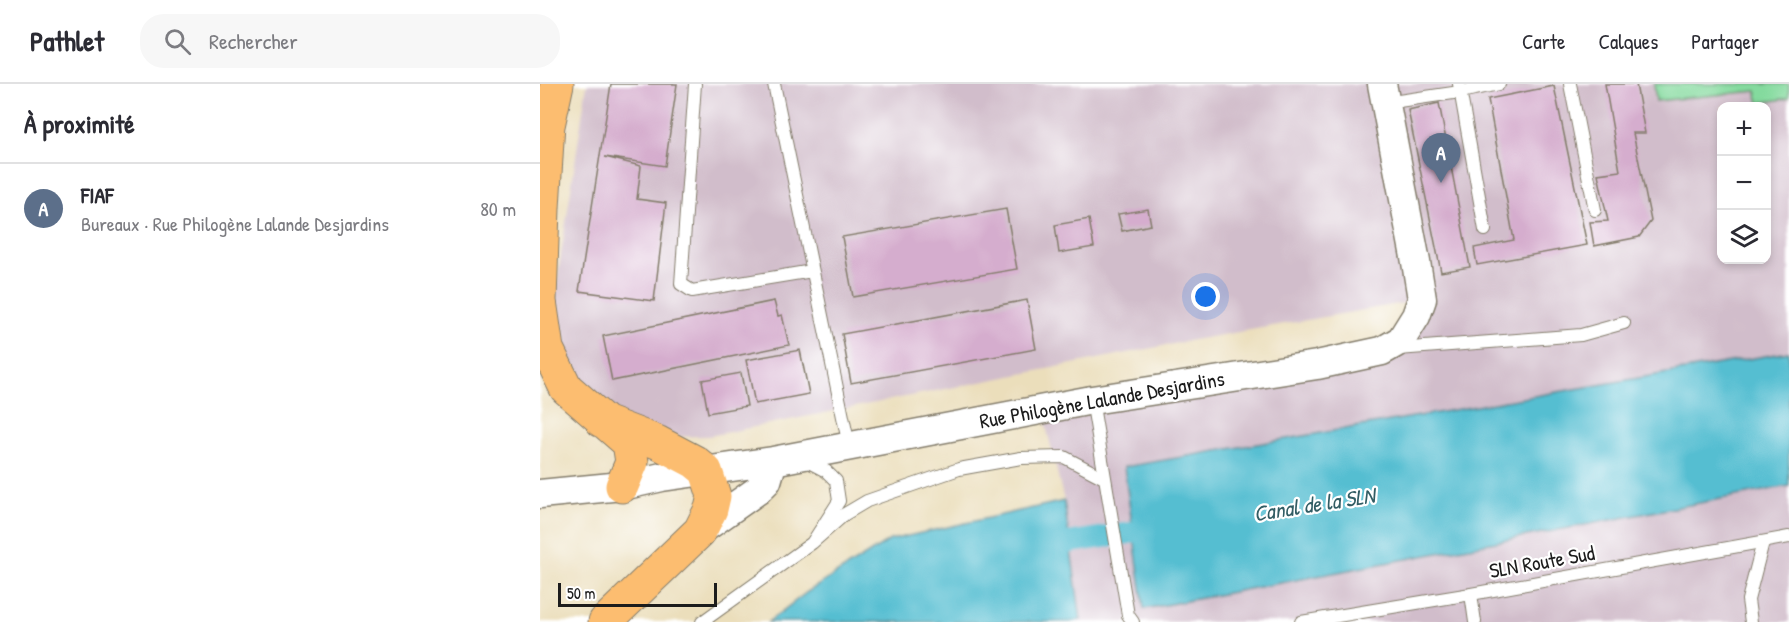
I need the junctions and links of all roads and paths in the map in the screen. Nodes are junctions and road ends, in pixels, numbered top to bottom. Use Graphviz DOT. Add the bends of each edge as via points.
graph roads {
  1 [pos="557,84"];
  2 [pos="695,84"];
  3 [pos="774,84"];
  4 [pos="1499,84"];
  5 [pos="1570,84"];
  6 [pos="1459,88"];
  7 [pos="1384,93"];
  8 [pos="548,123"];
  9 [pos="540,161"];
  10 [pos="1595,210"];
  11 [pos="1485,230"];
  12 [pos="812,271"];
  13 [pos="540,301"];
  14 [pos="1624,322"];
  15 [pos="1382,351"];
  16 [pos="1092,400"];
  17 [pos="602,421"];
  18 [pos="849,446"];
  19 [pos="786,458"];
  20 [pos="706,471"];
  21 [pos="1104,478"];
  22 [pos="622,486"];
  23 [pos="540,494"];
  24 [pos="700,531"];
  25 [pos="1789,537"];
  26 [pos="1763,542"];
  27 [pos="812,543"];
  28 [pos="1471,594"];
  29 [pos="1131,619"];
  30 [pos="605,622"];
  31 [pos="702,622"];
  32 [pos="1301,622"];
  33 [pos="1475,622"];
  34 [pos="1751,622"];
  1 -- 8 [label="highway"];
  2 -- 12 [label="lane" via="681,284 692,291"];
  3 -- 12 [label="lane"];
  4 -- 6 [label="lane"];
  5 -- 10 [label="lane"];
  6 -- 7 [label="lane"];
  6 -- 11 [label="lane"];
  7 -- 15 [label="street, Rue Philogène Lalande Desjardins" via="1422,299 1401,339"];
  8 -- 9 [label="highway"];
  8 -- 13 [label="highway"];
  12 -- 18 [label="lane"];
  13 -- 17 [label="highway" via="547,349 566,388"];
  14 -- 15 [label="lane" via="1581,335"];
  15 -- 16 [label="street, Rue Philogène Lalande Desjardins"];
  16 -- 18 [label="street, Rue Philogène Lalande Desjardins"];
  16 -- 21 [label="lane"];
  17 -- 20 [label="highway" via="677,452"];
  17 -- 22 [label="highway" via="629,443 632,462"];
  18 -- 19 [label="street, Rue Philogène Lalande Desjardins"];
  19 -- 20 [label="street, Rue Philogène Lalande Desjardins"];
  19 -- 24 [label="street" via="758,490"];
  19 -- 27 [label="lane" via="826,471 836,481 839,501"];
  20 -- 22 [label="street, Rue Philogène Lalande Desjardins"];
  20 -- 24 [label="highway" via="714,496"];
  21 -- 27 [label="lane" via="1064,457 1021,458 959,469 867,501 845,514"];
  21 -- 29 [label="lane"];
  22 -- 23 [label="street, Rue Philogène Lalande Desjardins"];
  24 -- 30 [label="highway"];
  25 -- 26 [label="lane, SLN Route Sud"];
  26 -- 28 [label="lane, SLN Route Sud"];
  26 -- 34 [label="lane" via="1748,600"];
  27 -- 31 [label="lane"];
  28 -- 32 [label="lane, SLN Route Sud"];
  28 -- 33 [label="lane"];
}
